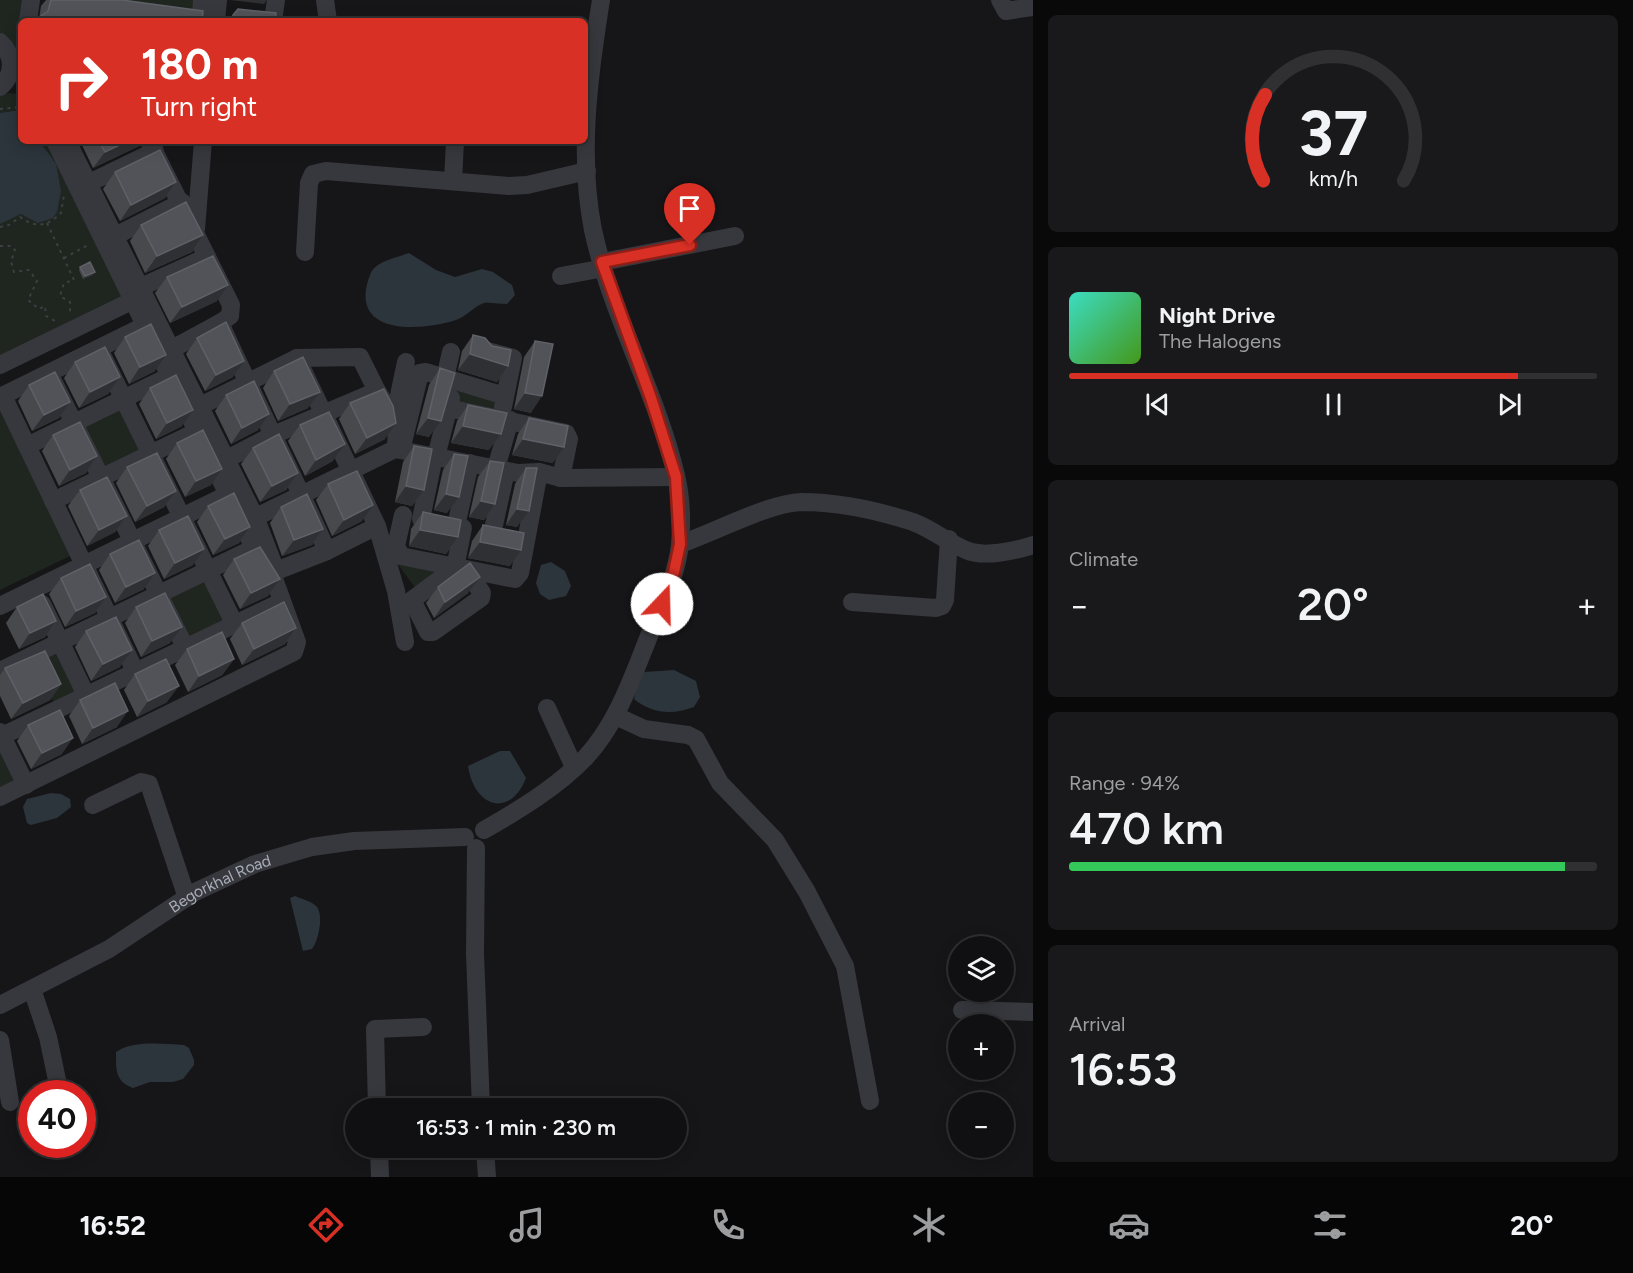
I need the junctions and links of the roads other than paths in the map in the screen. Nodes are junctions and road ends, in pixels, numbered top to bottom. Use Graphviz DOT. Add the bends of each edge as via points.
graph roads {
  1 [pos="31,0"];
  2 [pos="218,0"];
  3 [pos="276,0"];
  4 [pos="325,0"];
  5 [pos="602,0"];
  6 [pos="1000,0"];
  7 [pos="1033,7"];
  8 [pos="179,14"];
  9 [pos="205,14"];
  10 [pos="28,18"];
  11 [pos="273,18"];
  12 [pos="327,18"];
  13 [pos="0,42"];
  14 [pos="11,79"];
  15 [pos="588,128"];
  16 [pos="57,144"];
  17 [pos="69,144"];
  18 [pos="203,144"];
  19 [pos="455,144"];
  20 [pos="588,144"];
  21 [pos="152,146"];
  22 [pos="587,171"];
  23 [pos="453,180"];
  24 [pos="89,183"];
  25 [pos="182,202"];
  26 [pos="196,231"];
  27 [pos="735,236"];
  28 [pos="109,237"];
  29 [pos="305,252"];
  30 [pos="207,256"];
  31 [pos="603,265"];
  32 [pos="561,276"];
  33 [pos="139,294"];
  34 [pos="151,323"];
  35 [pos="220,323"];
  36 [pos="99,349"];
  37 [pos="172,349"];
  38 [pos="484,351"];
  39 [pos="451,352"];
  40 [pos="297,358"];
  41 [pos="405,362"];
  42 [pos="0,365"];
  43 [pos="49,373"];
  44 [pos="176,373"];
  45 [pos="450,380"];
  46 [pos="246,381"];
  47 [pos="377,391"];
  48 [pos="505,396"];
  49 [pos="2,397"];
  50 [pos="123,399"];
  51 [pos="200,406"];
  52 [pos="448,408"];
  53 [pos="324,413"];
  54 [pos="394,419"];
  55 [pos="505,419"];
  56 [pos="74,423"];
  57 [pos="203,428"];
  58 [pos="271,436"];
  59 [pos="398,444"];
  60 [pos="27,446"];
  61 [pos="150,453"];
  62 [pos="436,453"];
  63 [pos="227,459"];
  64 [pos="470,464"];
  65 [pos="502,466"];
  66 [pos="350,467"];
  67 [pos="535,472"];
  68 [pos="101,477"];
  69 [pos="676,477"];
  70 [pos="561,478"];
  71 [pos="232,487"];
  72 [pos="301,492"];
  73 [pos="53,501"];
  74 [pos="179,512"];
  75 [pos="247,518"];
  76 [pos="421,519"];
  77 [pos="377,526"];
  78 [pos="460,527"];
  79 [pos="492,534"];
  80 [pos="130,536"];
  81 [pos="949,539"];
  82 [pos="524,540"];
  83 [pos="680,544"];
  84 [pos="1033,545"];
  85 [pos="254,548"];
  86 [pos="327,551"];
  87 [pos="81,560"];
  88 [pos="460,569"];
  89 [pos="208,570"];
  90 [pos="275,574"];
  91 [pos="34,589"];
  92 [pos="0,594"];
  93 [pos="159,594"];
  94 [pos="281,602"];
  95 [pos="852,602"];
  96 [pos="0,606"];
  97 [pos="109,618"];
  98 [pos="234,623"];
  99 [pos="215,632"];
  100 [pos="60,642"];
  101 [pos="405,642"];
  102 [pos="185,647"];
  103 [pos="160,659"];
  104 [pos="0,671"];
  105 [pos="135,671"];
  106 [pos="238,682"];
  107 [pos="109,684"];
  108 [pos="86,695"];
  109 [pos="183,708"];
  110 [pos="547,708"];
  111 [pos="54,711"];
  112 [pos="616,716"];
  113 [pos="132,733"];
  114 [pos="1,734"];
  115 [pos="77,760"];
  116 [pos="574,767"];
  117 [pos="26,784"];
  118 [pos="0,797"];
  119 [pos="93,804"];
  120 [pos="470,842"];
  121 [pos="187,898"];
  122 [pos="32,989"];
  123 [pos="0,1005"];
  124 [pos="962,1010"];
  125 [pos="1033,1012"];
  126 [pos="423,1027"];
  127 [pos="0,1040"];
  128 [pos="57,1080"];
  129 [pos="377,1098"];
  130 [pos="481,1098"];
  131 [pos="870,1101"];
  132 [pos="10,1102"];
  133 [pos="379,1158"];
  134 [pos="486,1158"];
  135 [pos="380,1177"];
  136 [pos="487,1177"];
  1 -- 10 [label="street"];
  2 -- 9 [label="street"];
  3 -- 11 [label="street"];
  4 -- 12 [label="street"];
  5 -- 15 [label="street" via="589,84"];
  6 -- 7 [label="street" via="1006,11"];
  8 -- 9 [label="street"];
  13 -- 14 [label="street" via="10,54"];
  16 -- 28 [label="street"];
  17 -- 24 [label="street"];
  18 -- 26 [label="street"];
  19 -- 23 [label="street"];
  20 -- 22 [label="street"];
  21 -- 24 [label="street"];
  21 -- 25 [label="street"];
  22 -- 23 [label="street" via="527,185"];
  22 -- 31 [label="street" via="591,218"];
  23 -- 29 [label="street" via="326,171 313,174 309,183"];
  24 -- 28 [label="street"];
  25 -- 26 [label="street"];
  25 -- 28 [label="street"];
  26 -- 30 [label="street"];
  27 -- 31 [label="street"];
  28 -- 33 [label="street"];
  30 -- 33 [label="street"];
  30 -- 35 [label="street" via="232,308 230,316"];
  31 -- 32 [label="street"];
  31 -- 69 [label="street"];
  33 -- 34 [label="street"];
  33 -- 42 [label="street"];
  34 -- 36 [label="street"];
  34 -- 37 [label="street"];
  34 -- 44 [label="street"];
  35 -- 37 [label="street"];
  35 -- 46 [label="street"];
  36 -- 43 [label="street"];
  36 -- 50 [label="street"];
  37 -- 44 [label="street"];
  38 -- 48 [label="street" via="513,358"];
  39 -- 45 [label="street"];
  40 -- 46 [label="street"];
  40 -- 47 [label="street" via="360,357"];
  40 -- 53 [label="street"];
  41 -- 54 [label="street"];
  43 -- 49 [label="street"];
  43 -- 56 [label="street"];
  44 -- 50 [label="street"];
  44 -- 51 [label="street"];
  44 -- 57 [label="street"];
  45 -- 48 [label="street"];
  45 -- 52 [label="street"];
  45 -- 59 [label="street" via="424,372 418,376"];
  46 -- 51 [label="street"];
  46 -- 58 [label="street"];
  47 -- 53 [label="street"];
  47 -- 54 [label="street"];
  48 -- 55 [label="street"];
  49 -- 60 [label="street"];
  50 -- 56 [label="street"];
  50 -- 61 [label="street"];
  51 -- 57 [label="street"];
  52 -- 55 [label="street"];
  52 -- 62 [label="street"];
  53 -- 58 [label="street"];
  53 -- 66 [label="street"];
  54 -- 59 [label="street"];
  55 -- 65 [label="street"];
  55 -- 70 [label="street" via="568,434"];
  56 -- 60 [label="street"];
  56 -- 68 [label="street"];
  57 -- 61 [label="street"];
  57 -- 63 [label="street"];
  57 -- 71 [label="street"];
  58 -- 63 [label="street"];
  58 -- 72 [label="street"];
  59 -- 62 [label="street"];
  59 -- 66 [label="street"];
  60 -- 73 [label="street"];
  61 -- 68 [label="street"];
  61 -- 74 [label="street"];
  62 -- 64 [label="street"];
  62 -- 65 [label="street"];
  62 -- 76 [label="street"];
  63 -- 71 [label="street"];
  64 -- 65 [label="street"];
  64 -- 78 [label="street"];
  65 -- 67 [label="street" via="518,465"];
  65 -- 79 [label="street"];
  66 -- 72 [label="street"];
  66 -- 77 [label="street"];
  67 -- 70 [label="street"];
  67 -- 82 [label="street"];
  68 -- 73 [label="street"];
  68 -- 80 [label="street"];
  69 -- 70 [label="street"];
  69 -- 83 [label="street"];
  71 -- 74 [label="street"];
  71 -- 75 [label="street"];
  72 -- 75 [label="street"];
  72 -- 86 [label="street"];
  73 -- 87 [label="street"];
  74 -- 80 [label="street"];
  74 -- 89 [label="street"];
  75 -- 85 [label="street"];
  75 -- 90 [label="street"];
  76 -- 78 [label="street"];
  76 -- 88 [label="street" via="397,514 398,554"];
  77 -- 86 [label="street"];
  77 -- 101 [label="street" via="396,591"];
  78 -- 79 [label="street"];
  78 -- 88 [label="street"];
  79 -- 82 [label="street"];
  80 -- 87 [label="street"];
  80 -- 93 [label="street"];
  81 -- 83 [label="street" via="890,516 798,502 773,507"];
  81 -- 84 [label="street" via="978,553"];
  81 -- 95 [label="street" via="942,606"];
  82 -- 88 [label="street" via="520,573 514,579"];
  83 -- 112 [label="street" via="674,572"];
  85 -- 89 [label="street"];
  85 -- 90 [label="street" via="267,572"];
  86 -- 90 [label="street"];
  87 -- 91 [label="street"];
  87 -- 92 [label="street"];
  87 -- 97 [label="street"];
  89 -- 93 [label="street"];
  89 -- 98 [label="street"];
  90 -- 94 [label="street"];
  91 -- 96 [label="street"];
  91 -- 100 [label="street"];
  93 -- 97 [label="street"];
  93 -- 102 [label="street"];
  94 -- 98 [label="street"];
  94 -- 106 [label="street" via="297,648"];
  97 -- 100 [label="street"];
  97 -- 105 [label="street"];
  98 -- 99 [label="street"];
  99 -- 102 [label="street"];
  99 -- 106 [label="street"];
  100 -- 104 [label="street"];
  100 -- 108 [label="street"];
  102 -- 103 [label="street"];
  103 -- 105 [label="street"];
  103 -- 109 [label="street"];
  105 -- 107 [label="street"];
  106 -- 109 [label="street"];
  107 -- 108 [label="street"];
  107 -- 113 [label="street"];
  108 -- 111 [label="street"];
  109 -- 113 [label="street"];
  110 -- 116 [label="street"];
  111 -- 114 [label="street"];
  111 -- 115 [label="street"];
  112 -- 116 [label="street"];
  112 -- 131 [label="street" via="644,729 696,739 720,783 775,840 845,966"];
  113 -- 115 [label="street"];
  114 -- 117 [label="street"];
  115 -- 117 [label="street"];
  116 -- 120 [label="street, Begorkhal Road" via="518,811 484,830 473,826 467,830"];
  117 -- 118 [label="street"];
  119 -- 121 [label="street" via="141,782 149,784"];
  120 -- 121 [label="street, Begorkhal Road" via="354,841 312,847 255,864"];
  120 -- 130 [label="street"];
  121 -- 122 [label="street, Begorkhal Road" via="109,949"];
  122 -- 123 [label="street, Begorkhal Road"];
  122 -- 128 [label="street"];
  124 -- 125 [label="street"];
  126 -- 129 [label="street" via="375,1029"];
  127 -- 132 [label="street"];
  133 -- 135 [label="street"];
  134 -- 136 [label="street"];
}
